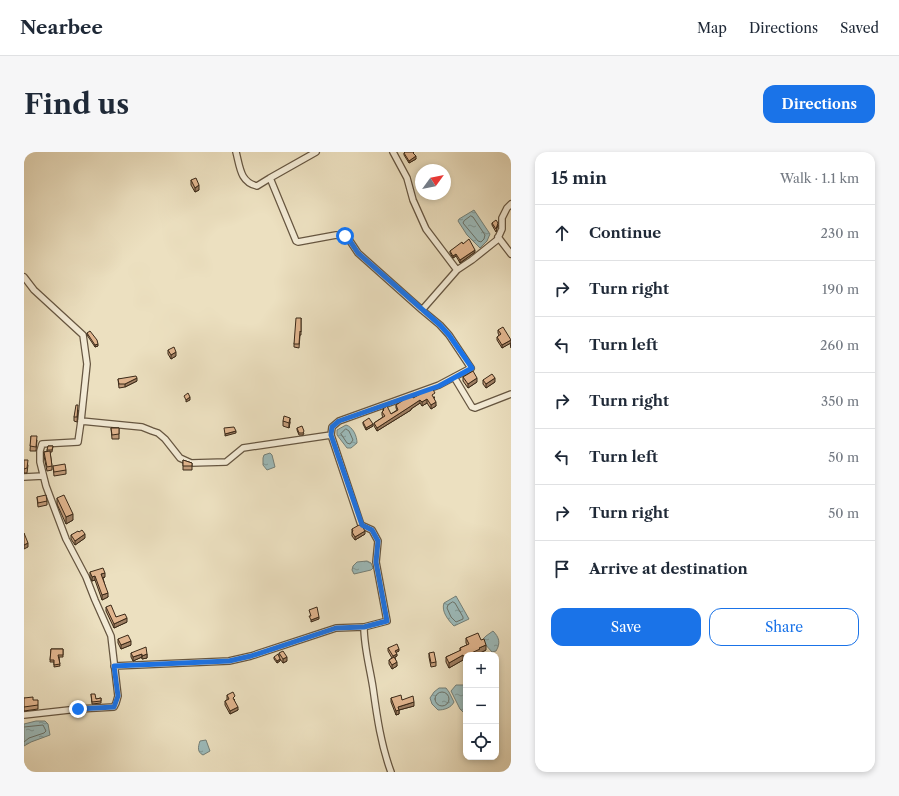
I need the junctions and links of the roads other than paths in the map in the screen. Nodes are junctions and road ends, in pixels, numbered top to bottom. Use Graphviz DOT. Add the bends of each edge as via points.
graph roads {
  1 [pos="236,152"];
  2 [pos="316,152"];
  3 [pos="393,152"];
  4 [pos="270,178"];
  5 [pos="511,204"];
  6 [pos="498,237"];
  7 [pos="511,254"];
  8 [pos="457,270"];
  9 [pos="24,277"];
  10 [pos="422,310"];
  11 [pos="454,377"];
  12 [pos="511,394"];
  13 [pos="81,421"];
  14 [pos="331,435"];
  15 [pos="43,476"];
  16 [pos="24,477"];
  17 [pos="364,627"];
  18 [pos="114,666"];
  19 [pos="24,716"];
  20 [pos="391,772"];
  1 -- 4 [label="street" via="244,179 250,184 257,186"];
  2 -- 4 [label="street"];
  3 -- 8 [label="street" via="407,178 413,200 426,229"];
  4 -- 10 [label="street" via="296,241 345,236 358,253"];
  5 -- 6 [label="street" via="502,218 502,229"];
  6 -- 7 [label="street"];
  6 -- 8 [label="street"];
  8 -- 10 [label="street"];
  9 -- 13 [label="street" via="34,290 83,335 87,364"];
  10 -- 11 [label="street" via="449,335 472,368"];
  11 -- 12 [label="street" via="475,408"];
  11 -- 14 [label="street" via="439,386 339,421 332,427"];
  13 -- 14 [label="street" via="142,427 158,433 180,458 191,463 226,462 243,448"];
  13 -- 15 [label="street" via="78,442 42,444 40,462"];
  14 -- 17 [label="street" via="362,525 372,530 378,541 376,562 387,621"];
  15 -- 16 [label="street"];
  15 -- 18 [label="street" via="66,539 86,577 110,636"];
  17 -- 18 [label="street" via="336,628 229,661"];
  17 -- 20 [label="street" via="378,723"];
  18 -- 19 [label="street" via="118,696 114,707"];
}
